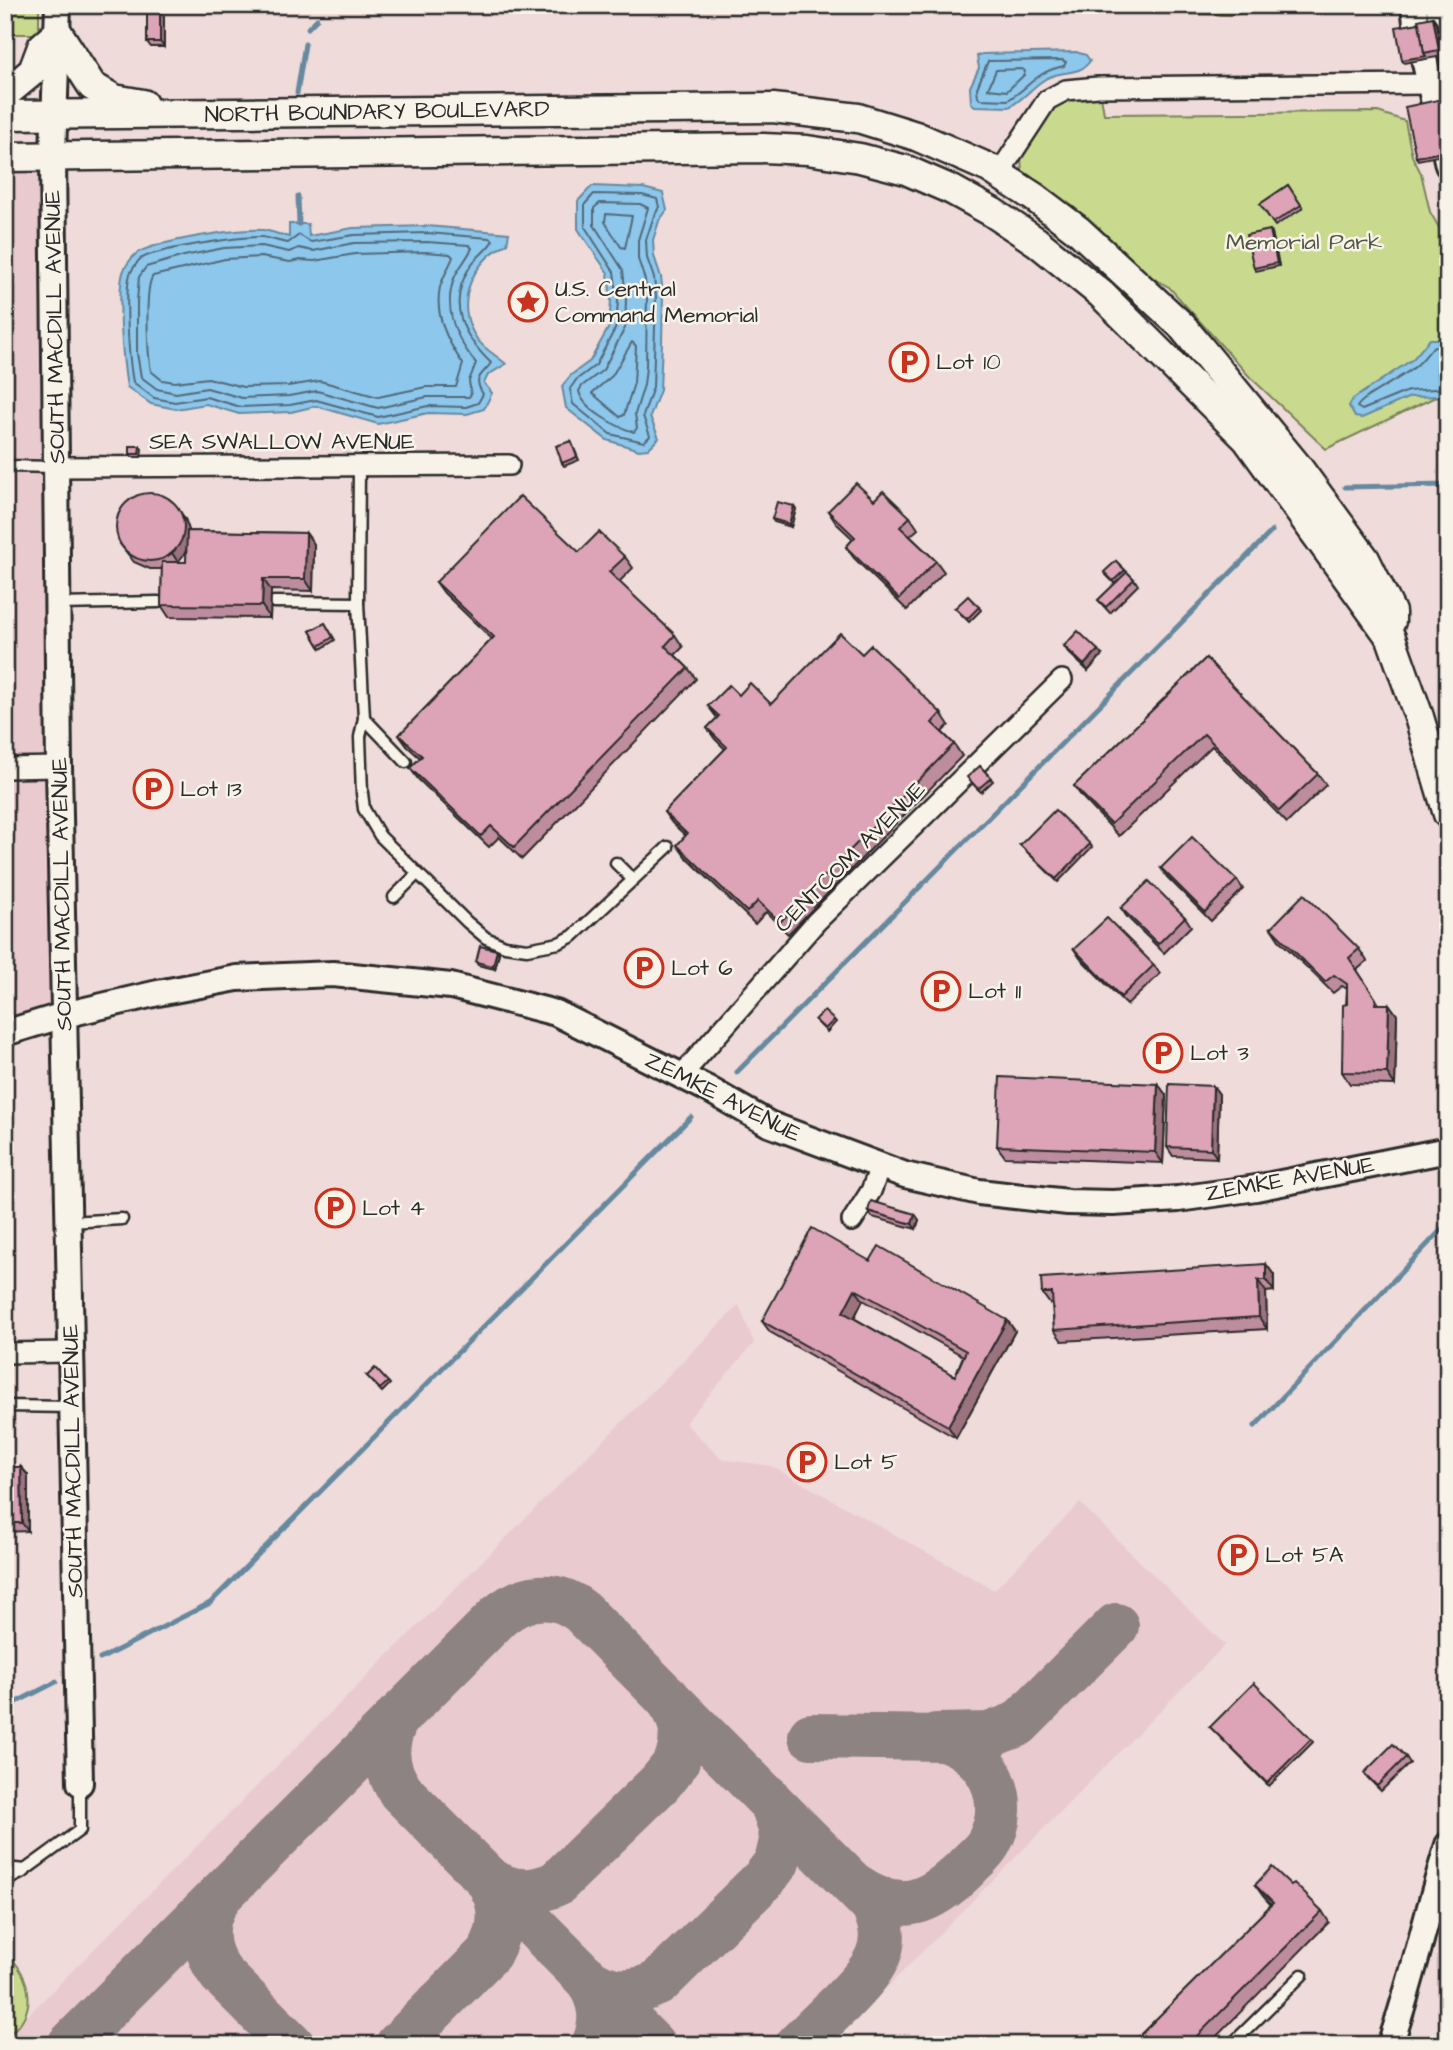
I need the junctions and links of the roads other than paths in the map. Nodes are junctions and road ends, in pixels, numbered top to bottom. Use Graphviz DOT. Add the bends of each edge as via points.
graph roads {
  1 [pos="1414,5"];
  2 [pos="1438,5"];
  3 [pos="59,13"];
  4 [pos="1448,50"];
  5 [pos="1439,82"];
  6 [pos="5,94"];
  7 [pos="194,114"];
  8 [pos="5,115"];
  9 [pos="55,115"];
  10 [pos="52,155"];
  11 [pos="5,157"];
  12 [pos="1448,165"];
  13 [pos="998,175"];
  14 [pos="509,465"];
  15 [pos="5,466"];
  16 [pos="359,466"];
  17 [pos="56,467"];
  18 [pos="158,602"];
  19 [pos="274,602"];
  20 [pos="358,603"];
  21 [pos="57,604"];
  22 [pos="1391,638"];
  23 [pos="1062,680"];
  24 [pos="364,718"];
  25 [pos="406,762"];
  26 [pos="59,767"];
  27 [pos="5,768"];
  28 [pos="1448,814"];
  29 [pos="668,847"];
  30 [pos="616,863"];
  31 [pos="417,874"];
  32 [pos="633,880"];
  33 [pos="394,897"];
  34 [pos="64,1015"];
  35 [pos="5,1033"];
  36 [pos="681,1076"];
  37 [pos="1448,1150"];
  38 [pos="880,1167"];
  39 [pos="122,1219"];
  40 [pos="852,1221"];
  41 [pos="68,1222"];
  42 [pos="71,1352"];
  43 [pos="5,1353"];
  44 [pos="5,1406"];
  45 [pos="72,1407"];
  46 [pos="80,1783"];
  47 [pos="1448,1845"];
  48 [pos="5,1868"];
  49 [pos="26,1870"];
  50 [pos="5,1881"];
  51 [pos="1302,1975"];
  52 [pos="1231,2045"];
  53 [pos="1390,2045"];
  1 -- 5 [label="street"];
  2 -- 4 [label="street"];
  3 -- 6 [label="main road" via="33,71"];
  3 -- 7 [label="main road" via="92,86 114,99"];
  3 -- 9 [label="street, SOUTH MACDILL AVENUE"];
  5 -- 12 [label="street"];
  5 -- 13 [label="street" via="1066,90 1047,100"];
  7 -- 9 [label="main road, NORTH BOUNDARY BOULEVARD"];
  7 -- 13 [label="main road, NORTH BOUNDARY BOULEVARD" via="818,111 858,117 916,136"];
  8 -- 9 [label="main road, NORTH BOUNDARY BOULEVARD"];
  9 -- 10 [label="street, SOUTH MACDILL AVENUE"];
  10 -- 11 [label="main road, NORTH BOUNDARY BOULEVARD"];
  10 -- 17 [label="street, SOUTH MACDILL AVENUE"];
  10 -- 22 [label="main road, NORTH BOUNDARY BOULEVARD" via="717,147 807,150 905,170 992,212 1101,294 1247,439"];
  13 -- 22 [label="main road, NORTH BOUNDARY BOULEVARD" via="1079,231 1181,326 1297,466 1365,559 1391,612"];
  14 -- 16 [label="street, SEA SWALLOW AVENUE"];
  15 -- 17 [label="lane"];
  16 -- 17 [label="street, SEA SWALLOW AVENUE"];
  16 -- 20 [label="lane"];
  17 -- 21 [label="street, SOUTH MACDILL AVENUE"];
  18 -- 21 [label="lane"];
  19 -- 20 [label="lane"];
  20 -- 24 [label="lane"];
  21 -- 26 [label="street, SOUTH MACDILL AVENUE"];
  22 -- 28 [label="main road"];
  23 -- 36 [label="street, CENTCOM AVENUE" via="816,922"];
  24 -- 25 [label="lane"];
  24 -- 31 [label="lane" via="360,737 364,809 380,836"];
  26 -- 27 [label="street"];
  26 -- 34 [label="street, SOUTH MACDILL AVENUE"];
  29 -- 32 [label="lane"];
  30 -- 32 [label="lane"];
  31 -- 32 [label="lane" via="479,933 505,946 527,949 573,936"];
  31 -- 33 [label="lane"];
  34 -- 35 [label="street, ZEMKE AVENUE"];
  34 -- 36 [label="street, ZEMKE AVENUE" via="237,978 332,974 451,986 556,1013"];
  34 -- 41 [label="street, SOUTH MACDILL AVENUE"];
  36 -- 38 [label="street, ZEMKE AVENUE" via="769,1125"];
  37 -- 38 [label="street, ZEMKE AVENUE" via="1256,1188 1113,1203 979,1192"];
  38 -- 40 [label="street"];
  39 -- 41 [label="lane"];
  41 -- 42 [label="street, SOUTH MACDILL AVENUE"];
  42 -- 43 [label="street"];
  42 -- 45 [label="street, SOUTH MACDILL AVENUE"];
  44 -- 45 [label="lane"];
  45 -- 46 [label="street, SOUTH MACDILL AVENUE"];
  46 -- 49 [label="lane" via="80,1830"];
  47 -- 53 [label="street"];
  48 -- 49 [label="lane"];
  49 -- 50 [label="lane"];
  51 -- 52 [label="lane"];
}
